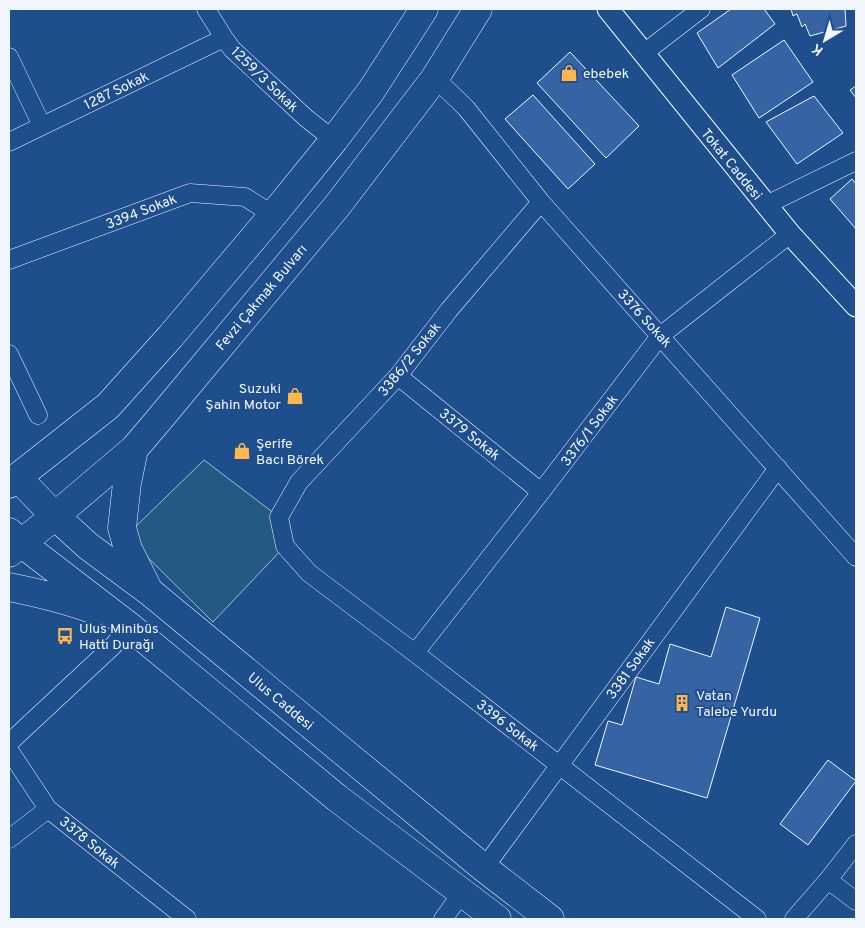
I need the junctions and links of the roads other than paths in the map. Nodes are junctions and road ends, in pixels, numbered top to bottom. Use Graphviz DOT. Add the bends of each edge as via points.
graph roads {
  1 [pos="206,9"];
  2 [pos="424,9"];
  3 [pos="701,9"];
  4 [pos="479,10"];
  5 [pos="606,11"];
  6 [pos="224,38"];
  7 [pos="644,54"];
  8 [pos="9,57"];
  9 [pos="435,78"];
  10 [pos="42,126"];
  11 [pos="334,140"];
  12 [pos="9,142"];
  13 [pos="856,161"];
  14 [pos="541,202"];
  15 [pos="766,205"];
  16 [pos="274,215"];
  17 [pos="790,234"];
  18 [pos="9,260"];
  19 [pos="856,306"];
  20 [pos="660,336"];
  21 [pos="9,354"];
  22 [pos="398,376"];
  23 [pos="38,416"];
  24 [pos="134,448"];
  25 [pos="778,468"];
  26 [pos="13,481"];
  27 [pos="541,492"];
  28 [pos="55,516"];
  29 [pos="279,517"];
  30 [pos="13,543"];
  31 [pos="856,557"];
  32 [pos="9,588"];
  33 [pos="150,592"];
  34 [pos="124,622"];
  35 [pos="415,653"];
  36 [pos="9,743"];
  37 [pos="9,750"];
  38 [pos="558,765"];
  39 [pos="48,809"];
  40 [pos="9,839"];
  41 [pos="856,844"];
  42 [pos="484,868"];
  43 [pos="828,880"];
  44 [pos="462,892"];
  45 [pos="856,901"];
  46 [pos="182,918"];
  47 [pos="443,919"];
  48 [pos="497,919"];
  49 [pos="550,919"];
  50 [pos="757,919"];
  51 [pos="794,919"];
  1 -- 6 [label="street, 1259/3 Sokak"];
  2 -- 11 [label="main road" via="371,91"];
  3 -- 7 [label="street"];
  4 -- 9 [label="main road, Fevzi Çakmak Bulvarı"];
  5 -- 7 [label="street, Tokat Caddesi"];
  6 -- 10 [label="street, 1287 Sokak"];
  6 -- 11 [label="street, 1259/3 Sokak" via="306,118"];
  7 -- 15 [label="street, Tokat Caddesi"];
  8 -- 10 [label="street"];
  9 -- 14 [label="street, 3376 Sokak" via="466,108"];
  9 -- 24 [label="main road, Fevzi Çakmak Bulvarı" via="337,206"];
  10 -- 12 [label="street, 1287 Sokak"];
  11 -- 16 [label="main road"];
  13 -- 15 [label="street"];
  14 -- 20 [label="street, 3376 Sokak"];
  14 -- 22 [label="street, 3386/2 Sokak" via="449,310"];
  15 -- 17 [label="street, Tokat Caddesi"];
  16 -- 18 [label="street, 3394 Sokak" via="245,197 190,193"];
  16 -- 26 [label="main road" via="108,406"];
  17 -- 19 [label="street, Tokat Caddesi"];
  17 -- 20 [label="street, 3376/1 Sokak"];
  20 -- 25 [label="street, 3376 Sokak"];
  20 -- 27 [label="street, 3376/1 Sokak"];
  21 -- 23 [label="street"];
  22 -- 27 [label="street, 3379 Sokak"];
  22 -- 29 [label="street, 3386/2 Sokak" via="299,482"];
  24 -- 28 [label="main road, Fevzi Çakmak Bulvarı"];
  24 -- 33 [label="main road" via="122,528 128,549"];
  25 -- 31 [label="street, 3376 Sokak"];
  25 -- 38 [label="street, 3381 Sokak"];
  26 -- 28 [label="main road, Ulus Caddesi"];
  27 -- 35 [label="street, 3376/1 Sokak"];
  28 -- 30 [label="main road, Fevzi Çakmak Bulvarı"];
  28 -- 33 [label="main road, Ulus Caddesi" via="88,546"];
  29 -- 35 [label="street, 3396 Sokak" via="285,546 309,573"];
  30 -- 34 [label="main road"];
  32 -- 34 [label="main road" via="73,602"];
  33 -- 42 [label="main road, Ulus Caddesi"];
  34 -- 36 [label="street" via="113,646"];
  34 -- 44 [label="main road" via="337,798"];
  35 -- 38 [label="street, 3396 Sokak"];
  37 -- 39 [label="street, 3378 Sokak"];
  38 -- 42 [label="street, 3381 Sokak"];
  38 -- 50 [label="street, 3396 Sokak"];
  39 -- 40 [label="street"];
  39 -- 46 [label="street, 3378 Sokak"];
  41 -- 43 [label="street"];
  42 -- 49 [label="main road, Ulus Caddesi"];
  43 -- 45 [label="street"];
  43 -- 51 [label="street"];
  44 -- 47 [label="street"];
  44 -- 48 [label="main road"];
}
